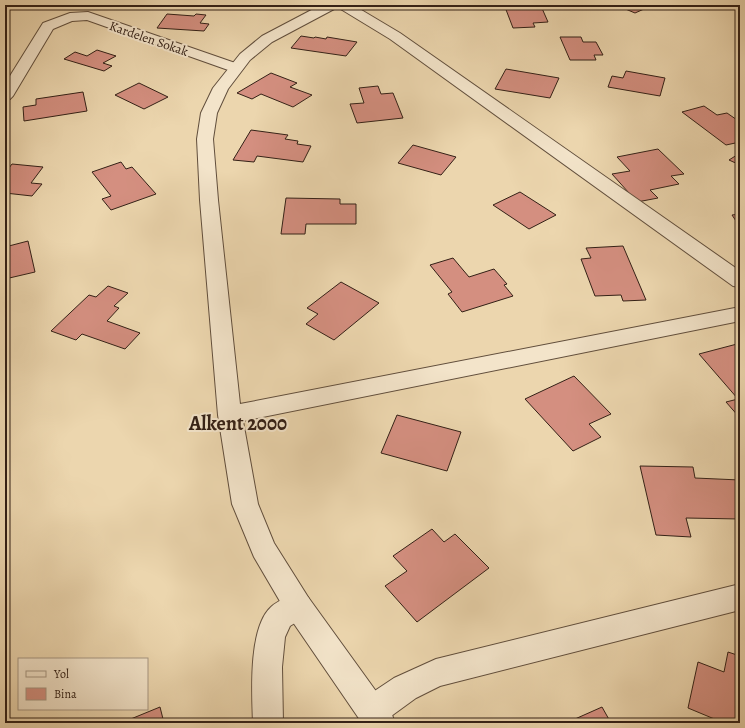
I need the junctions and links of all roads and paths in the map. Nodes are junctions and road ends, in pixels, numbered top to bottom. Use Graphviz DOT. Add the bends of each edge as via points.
graph roads {
  1 [pos="331,5"];
  2 [pos="344,5"];
  3 [pos="236,68"];
  4 [pos="5,96"];
  5 [pos="740,281"];
  6 [pos="740,314"];
  7 [pos="230,415"];
  8 [pos="740,597"];
  9 [pos="298,606"];
  10 [pos="376,717"];
  11 [pos="268,723"];
  1 -- 3 [label="street" via="267,40 245,57"];
  2 -- 5 [label="street" via="395,36"];
  3 -- 4 [label="street, Kardelen Sokak" via="88,16 70,17 48,26"];
  3 -- 7 [label="street" via="221,88 209,113 205,139"];
  6 -- 7 [label="street"];
  7 -- 9 [label="street" via="245,504 263,549"];
  8 -- 10 [label="street" via="436,673 405,688"];
  9 -- 10 [label="street"];
  9 -- 11 [label="street" via="279,618 272,632 268,659"];
}
